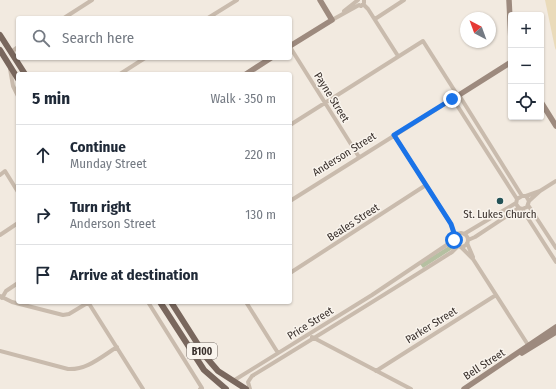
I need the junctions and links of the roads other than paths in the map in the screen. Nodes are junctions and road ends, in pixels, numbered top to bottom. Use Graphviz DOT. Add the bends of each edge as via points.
graph roads {
  1 [pos="92,0"];
  2 [pos="237,0"];
  3 [pos="320,0"];
  4 [pos="404,0"];
  5 [pos="509,0"];
  6 [pos="362,1"];
  7 [pos="510,12"];
  8 [pos="67,16"];
  9 [pos="211,16"];
  10 [pos="375,19"];
  11 [pos="332,20"];
  12 [pos="0,35"];
  13 [pos="292,46"];
  14 [pos="16,48"];
  15 [pos="0,50"];
  16 [pos="292,50"];
  17 [pos="11,52"];
  18 [pos="398,56"];
  19 [pos="16,60"];
  20 [pos="16,60"];
  21 [pos="142,60"];
  22 [pos="268,60"];
  23 [pos="508,64"];
  24 [pos="9,65"];
  25 [pos="24,72"];
  26 [pos="123,72"];
  27 [pos="249,72"];
  28 [pos="16,76"];
  29 [pos="16,92"];
  30 [pos="458,95"];
  31 [pos="452,99"];
  32 [pos="325,103"];
  33 [pos="544,107"];
  34 [pos="472,115"];
  35 [pos="465,119"];
  36 [pos="292,124"];
  37 [pos="556,126"];
  38 [pos="394,135"];
  39 [pos="492,146"];
  40 [pos="485,150"];
  41 [pos="359,157"];
  42 [pos="0,175"];
  43 [pos="556,181"];
  44 [pos="426,185"];
  45 [pos="16,189"];
  46 [pos="540,191"];
  47 [pos="524,196"];
  48 [pos="292,199"];
  49 [pos="516,201"];
  50 [pos="529,203"];
  51 [pos="520,209"];
  52 [pos="16,224"];
  53 [pos="451,224"];
  54 [pos="462,233"];
  55 [pos="0,235"];
  56 [pos="454,238"];
  57 [pos="467,241"];
  58 [pos="459,246"];
  59 [pos="556,249"];
  60 [pos="550,253"];
  61 [pos="474,260"];
  62 [pos="556,262"];
  63 [pos="417,264"];
  64 [pos="422,271"];
  65 [pos="292,272"];
  66 [pos="16,284"];
  67 [pos="372,295"];
  68 [pos="496,295"];
  69 [pos="1,297"];
  70 [pos="375,301"];
  71 [pos="16,303"];
  72 [pos="20,304"];
  73 [pos="85,304"];
  74 [pos="89,304"];
  75 [pos="149,304"];
  76 [pos="161,304"];
  77 [pos="172,304"];
  78 [pos="247,304"];
  79 [pos="556,327"];
  80 [pos="556,332"];
  81 [pos="310,334"];
  82 [pos="313,338"];
  83 [pos="529,346"];
  84 [pos="117,347"];
  85 [pos="0,351"];
  86 [pos="278,353"];
  87 [pos="257,367"];
  88 [pos="261,371"];
  89 [pos="376,371"];
  90 [pos="233,382"];
  91 [pos="202,387"];
  92 [pos="144,389"];
  93 [pos="226,389"];
  94 [pos="246,389"];
  95 [pos="250,389"];
  96 [pos="411,389"];
  97 [pos="464,389"];
  1 -- 8 [label="street"];
  2 -- 9 [label="street"];
  3 -- 11 [label="street"];
  4 -- 10 [label="street"];
  5 -- 7 [label="street"];
  6 -- 10 [label="street"];
  6 -- 11 [label="street"];
  10 -- 18 [label="street"];
  11 -- 13 [label="street"];
  12 -- 17 [label="main road"];
  14 -- 17 [label="street"];
  15 -- 24 [label="main road"];
  16 -- 32 [label="street, Payne Street"];
  17 -- 19 [label="main road"];
  18 -- 30 [label="street" via="423,41"];
  18 -- 32 [label="street"];
  20 -- 25 [label="main road"];
  21 -- 26 [label="street"];
  22 -- 27 [label="street"];
  23 -- 30 [label="street, Anderson Street"];
  24 -- 28 [label="main road"];
  24 -- 29 [label="street"];
  30 -- 31 [label="street, Anderson Street"];
  30 -- 34 [label="street"];
  31 -- 35 [label="street"];
  31 -- 38 [label="street, Anderson Street"];
  32 -- 36 [label="street"];
  32 -- 41 [label="street, Payne Street"];
  33 -- 37 [label="street"];
  34 -- 35 [label="street"];
  34 -- 39 [label="street"];
  35 -- 40 [label="street"];
  38 -- 41 [label="street, Anderson Street"];
  38 -- 44 [label="street"];
  39 -- 40 [label="street"];
  39 -- 47 [label="street"];
  40 -- 49 [label="street"];
  41 -- 48 [label="street, Anderson Street"];
  42 -- 45 [label="street" via="5,171"];
  43 -- 46 [label="street, Price Street"];
  44 -- 53 [label="street"];
  44 -- 65 [label="street, Beales Street"];
  46 -- 47 [label="street, Price Street"];
  46 -- 50 [label="street, Price Street"];
  47 -- 49 [label="street, Price Street"];
  47 -- 50 [label="street"];
  49 -- 51 [label="street"];
  49 -- 54 [label="street, Price Street"];
  50 -- 51 [label="street, Price Street"];
  50 -- 59 [label="street"];
  51 -- 57 [label="street, Price Street"];
  51 -- 60 [label="street"];
  52 -- 55 [label="street"];
  53 -- 54 [label="street"];
  53 -- 56 [label="street"];
  54 -- 56 [label="street, Price Street"];
  54 -- 57 [label="street"];
  56 -- 58 [label="street"];
  56 -- 63 [label="street, Price Street"];
  57 -- 58 [label="street, Price Street"];
  57 -- 61 [label="street"];
  58 -- 61 [label="street"];
  58 -- 64 [label="street, Price Street"];
  59 -- 60 [label="street"];
  60 -- 62 [label="street"];
  61 -- 68 [label="street"];
  63 -- 64 [label="street"];
  63 -- 67 [label="street, Price Street"];
  64 -- 70 [label="street, Price Street"];
  66 -- 69 [label="street"];
  67 -- 70 [label="street"];
  67 -- 81 [label="street, Price Street"];
  68 -- 83 [label="street"];
  68 -- 89 [label="street, Parker Street"];
  69 -- 71 [label="street"];
  70 -- 82 [label="street, Price Street"];
  72 -- 73 [label="street" via="63,315"];
  74 -- 84 [label="street"];
  75 -- 91 [label="street"];
  76 -- 93 [label="main road, B100" via="200,365"];
  77 -- 90 [label="main road, B100" via="206,357 218,371"];
  78 -- 86 [label="street"];
  79 -- 83 [label="street, Bell Street"];
  80 -- 83 [label="street, Bell Street"];
  81 -- 82 [label="street"];
  81 -- 86 [label="street, Price Street"];
  82 -- 88 [label="street, Price Street"];
  82 -- 89 [label="street"];
  83 -- 97 [label="street, Bell Street"];
  84 -- 85 [label="street" via="88,365 74,369"];
  84 -- 92 [label="street"];
  86 -- 87 [label="street, Price Street"];
  87 -- 88 [label="street"];
  87 -- 90 [label="street, Price Street"];
  88 -- 95 [label="street, Price Street" via="249,380"];
  89 -- 96 [label="street"];
  90 -- 94 [label="main road, B100"];
}
